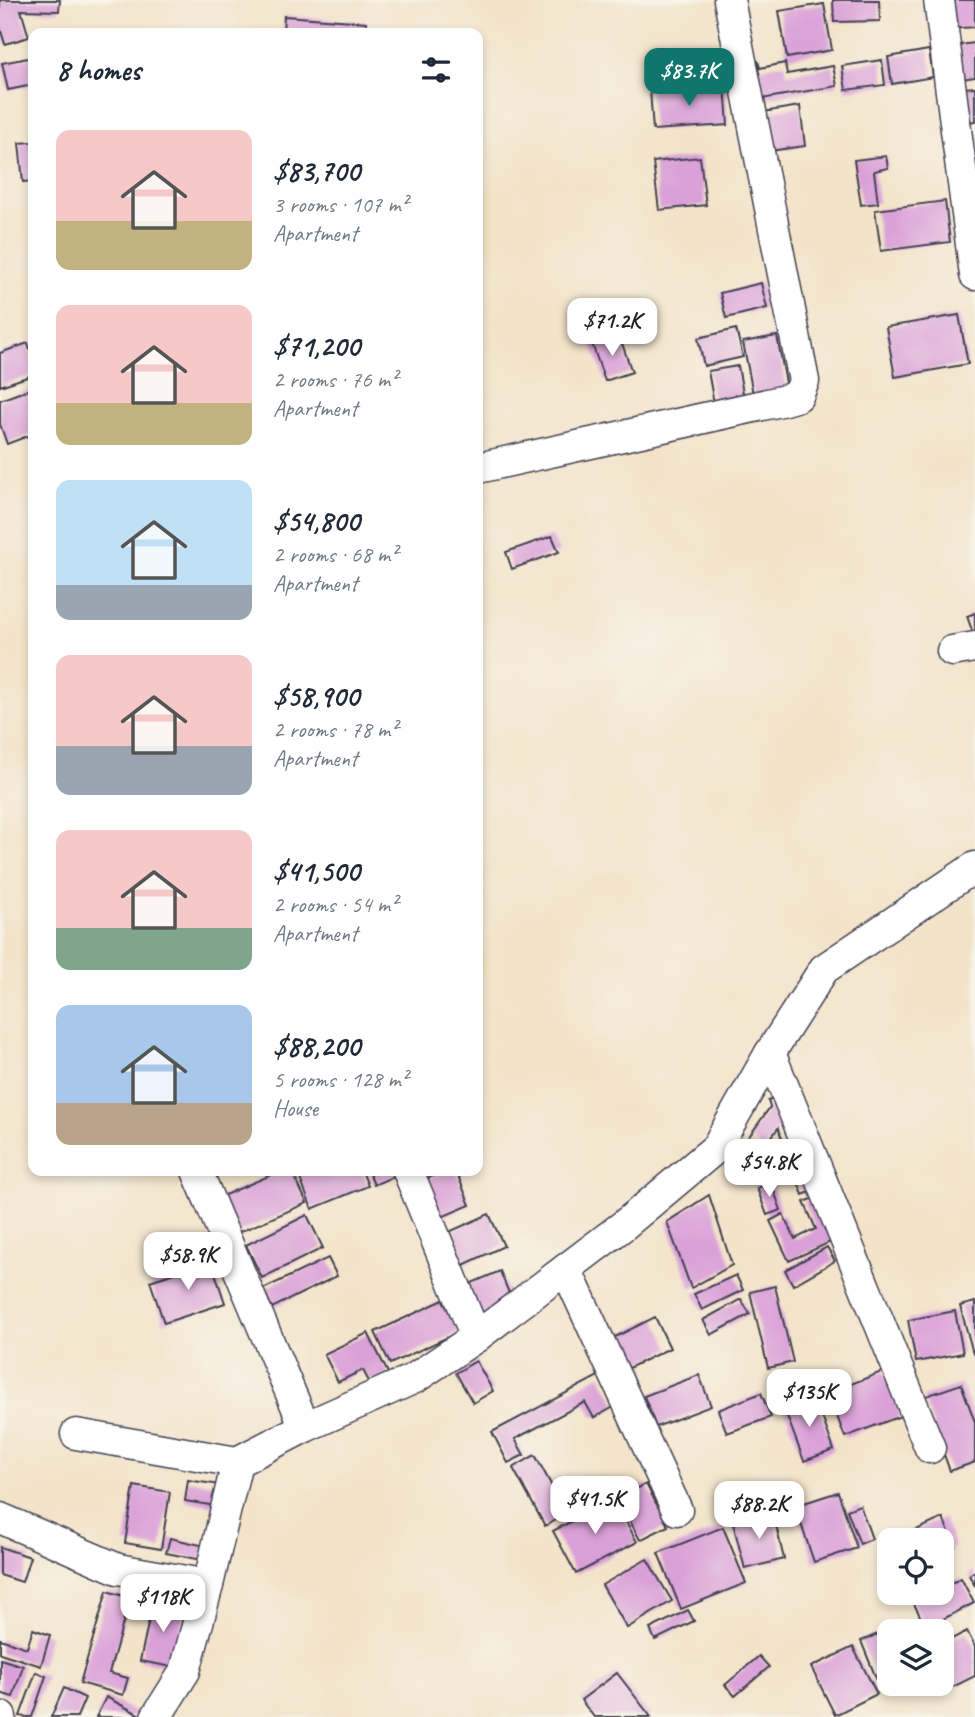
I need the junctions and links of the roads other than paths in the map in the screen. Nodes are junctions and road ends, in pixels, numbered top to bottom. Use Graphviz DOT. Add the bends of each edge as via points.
graph roads {
  1 [pos="729,0"];
  2 [pos="939,0"];
  3 [pos="975,275"];
  4 [pos="483,467"];
  5 [pos="975,867"];
  6 [pos="770,1053"];
  7 [pos="199,1176"];
  8 [pos="410,1176"];
  9 [pos="566,1269"];
  10 [pos="476,1337"];
  11 [pos="305,1427"];
  12 [pos="76,1434"];
  13 [pos="930,1448"];
  14 [pos="237,1462"];
  15 [pos="677,1510"];
  16 [pos="0,1518"];
  17 [pos="208,1585"];
  18 [pos="156,1717"];
  1 -- 4 [label="street" via="804,381 798,396"];
  2 -- 3 [label="street"];
  5 -- 6 [label="street" via="824,969"];
  6 -- 9 [label="street" via="716,1148"];
  6 -- 13 [label="street"];
  7 -- 11 [label="street"];
  8 -- 10 [label="street"];
  9 -- 10 [label="street"];
  9 -- 15 [label="street"];
  10 -- 11 [label="street" via="415,1378"];
  11 -- 14 [label="street"];
  12 -- 14 [label="street"];
  14 -- 17 [label="street"];
  16 -- 17 [label="street" via="118,1569"];
  17 -- 18 [label="street" via="185,1671"];
}
